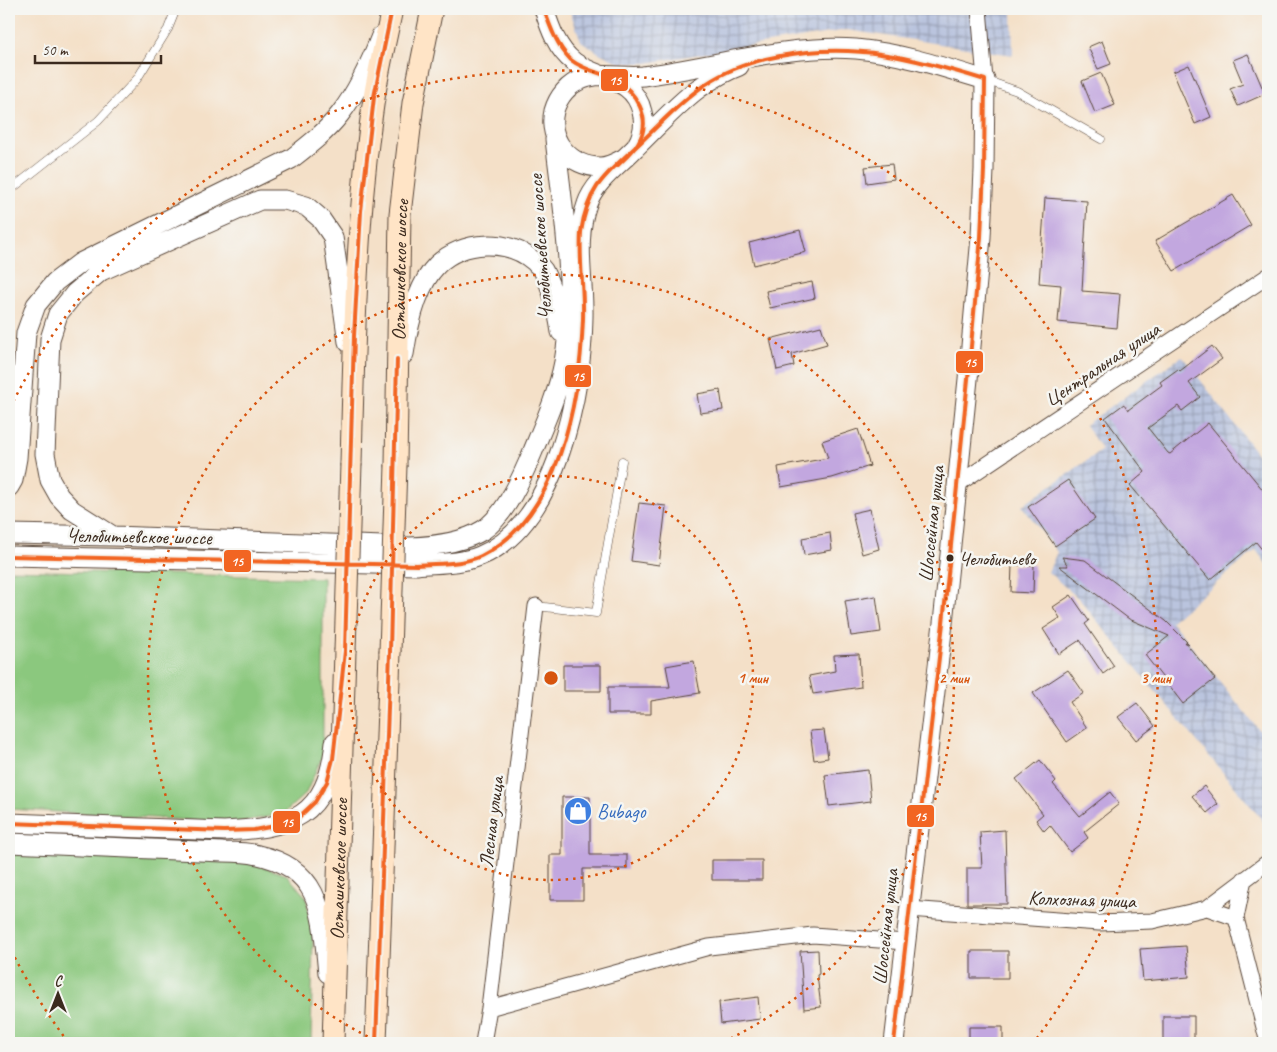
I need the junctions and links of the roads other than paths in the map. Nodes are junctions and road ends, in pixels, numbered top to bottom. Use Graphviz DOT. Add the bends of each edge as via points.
graph roads {
  1 [pos="176,9"];
  2 [pos="392,9"];
  3 [pos="432,9"];
  4 [pos="544,9"];
  5 [pos="980,9"];
  6 [pos="796,52"];
  7 [pos="603,76"];
  8 [pos="985,80"];
  9 [pos="553,123"];
  10 [pos="1101,139"];
  11 [pos="629,154"];
  12 [pos="9,191"];
  13 [pos="1268,276"];
  14 [pos="352,399"];
  15 [pos="397,407"];
  16 [pos="552,407"];
  17 [pos="622,461"];
  18 [pos="958,484"];
  19 [pos="9,487"];
  20 [pos="9,534"];
  21 [pos="114,536"];
  22 [pos="9,556"];
  23 [pos="536,606"];
  24 [pos="345,651"];
  25 [pos="9,823"];
  26 [pos="9,843"];
  27 [pos="1268,862"];
  28 [pos="1244,879"];
  29 [pos="1207,908"];
  30 [pos="909,909"];
  31 [pos="1236,918"];
  32 [pos="905,942"];
  33 [pos="489,1008"];
  34 [pos="333,1038"];
  35 [pos="376,1043"];
  36 [pos="483,1043"];
  37 [pos="894,1043"];
  38 [pos="1268,1043"];
  1 -- 12 [label="lane" via="168,29 137,79 98,120"];
  2 -- 14 [label="main road, Осташковское шоссе" via="374,97 361,211"];
  2 -- 19 [label="street" via="357,86 340,115 318,138 291,159 80,263 55,282 36,305 26,333 17,458"];
  3 -- 15 [label="main road, Осташковское шоссе" via="413,103 400,214"];
  4 -- 7 [label="street" via="549,28 560,47 572,60"];
  5 -- 8 [label="street, Шоссейная улица"];
  6 -- 7 [label="street, Челобитьевское шоссе" via="642,76"];
  6 -- 8 [label="street, Челобитьевское шоссе" via="838,48 876,52"];
  6 -- 11 [label="street, Челобитьевское шоссе" via="746,63 713,78"];
  7 -- 9 [label="street, Челобитьевское шоссе" via="583,79 563,92 557,102"];
  7 -- 11 [label="street, Челобитьевское шоссе" via="627,86 641,106 644,127 640,140"];
  8 -- 10 [label="lane" via="1017,91"];
  8 -- 18 [label="street, Шоссейная улица" via="981,237"];
  9 -- 11 [label="street, Челобитьевское шоссе" via="560,146 576,161 588,166 613,164"];
  9 -- 16 [label="street, Челобитьевское шоссе" via="570,302 564,363"];
  11 -- 22 [label="street, Челобитьевское шоссе" via="604,178 587,201 580,224 582,352 567,432 537,502 503,543 480,556 416,565"];
  13 -- 18 [label="street, Центральная улица"];
  14 -- 21 [label="street" via="333,237 320,218 306,206 285,200 260,200 101,271 75,293 58,314 50,339 45,454 50,480 59,496 72,510"];
  14 -- 24 [label="main road, Осташковское шоссе, bridge"];
  15 -- 16 [label="street" via="404,351 424,282 437,265 458,251 480,245 506,246 527,255 542,269 559,316 562,340"];
  15 -- 35 [label="main road, Осташковское шоссе, bridge"];
  16 -- 21 [label="street, Челобитьевское шоссе" via="526,469 502,509 483,530 459,540 410,547"];
  17 -- 23 [label="lane" via="596,612"];
  18 -- 30 [label="street, Шоссейная улица"];
  20 -- 21 [label="street, Челобитьевское шоссе"];
  23 -- 33 [label="street, Лесная улица"];
  24 -- 25 [label="street" via="333,759 327,782 315,802 299,817 254,830 224,831"];
  24 -- 34 [label="main road, Осташковское шоссе"];
  26 -- 34 [label="street" via="257,854 281,862 301,874 314,892 322,919"];
  27 -- 28 [label="street, Колхозная улица"];
  28 -- 29 [label="street, Колхозная улица"];
  28 -- 31 [label="street"];
  29 -- 30 [label="street, Колхозная улица" via="1152,920 1099,923"];
  29 -- 31 [label="street"];
  30 -- 32 [label="street, Шоссейная улица"];
  31 -- 38 [label="street"];
  32 -- 33 [label="street" via="814,935 709,947"];
  32 -- 37 [label="street, Шоссейная улица"];
  33 -- 36 [label="street, Лесная улица"];
}
